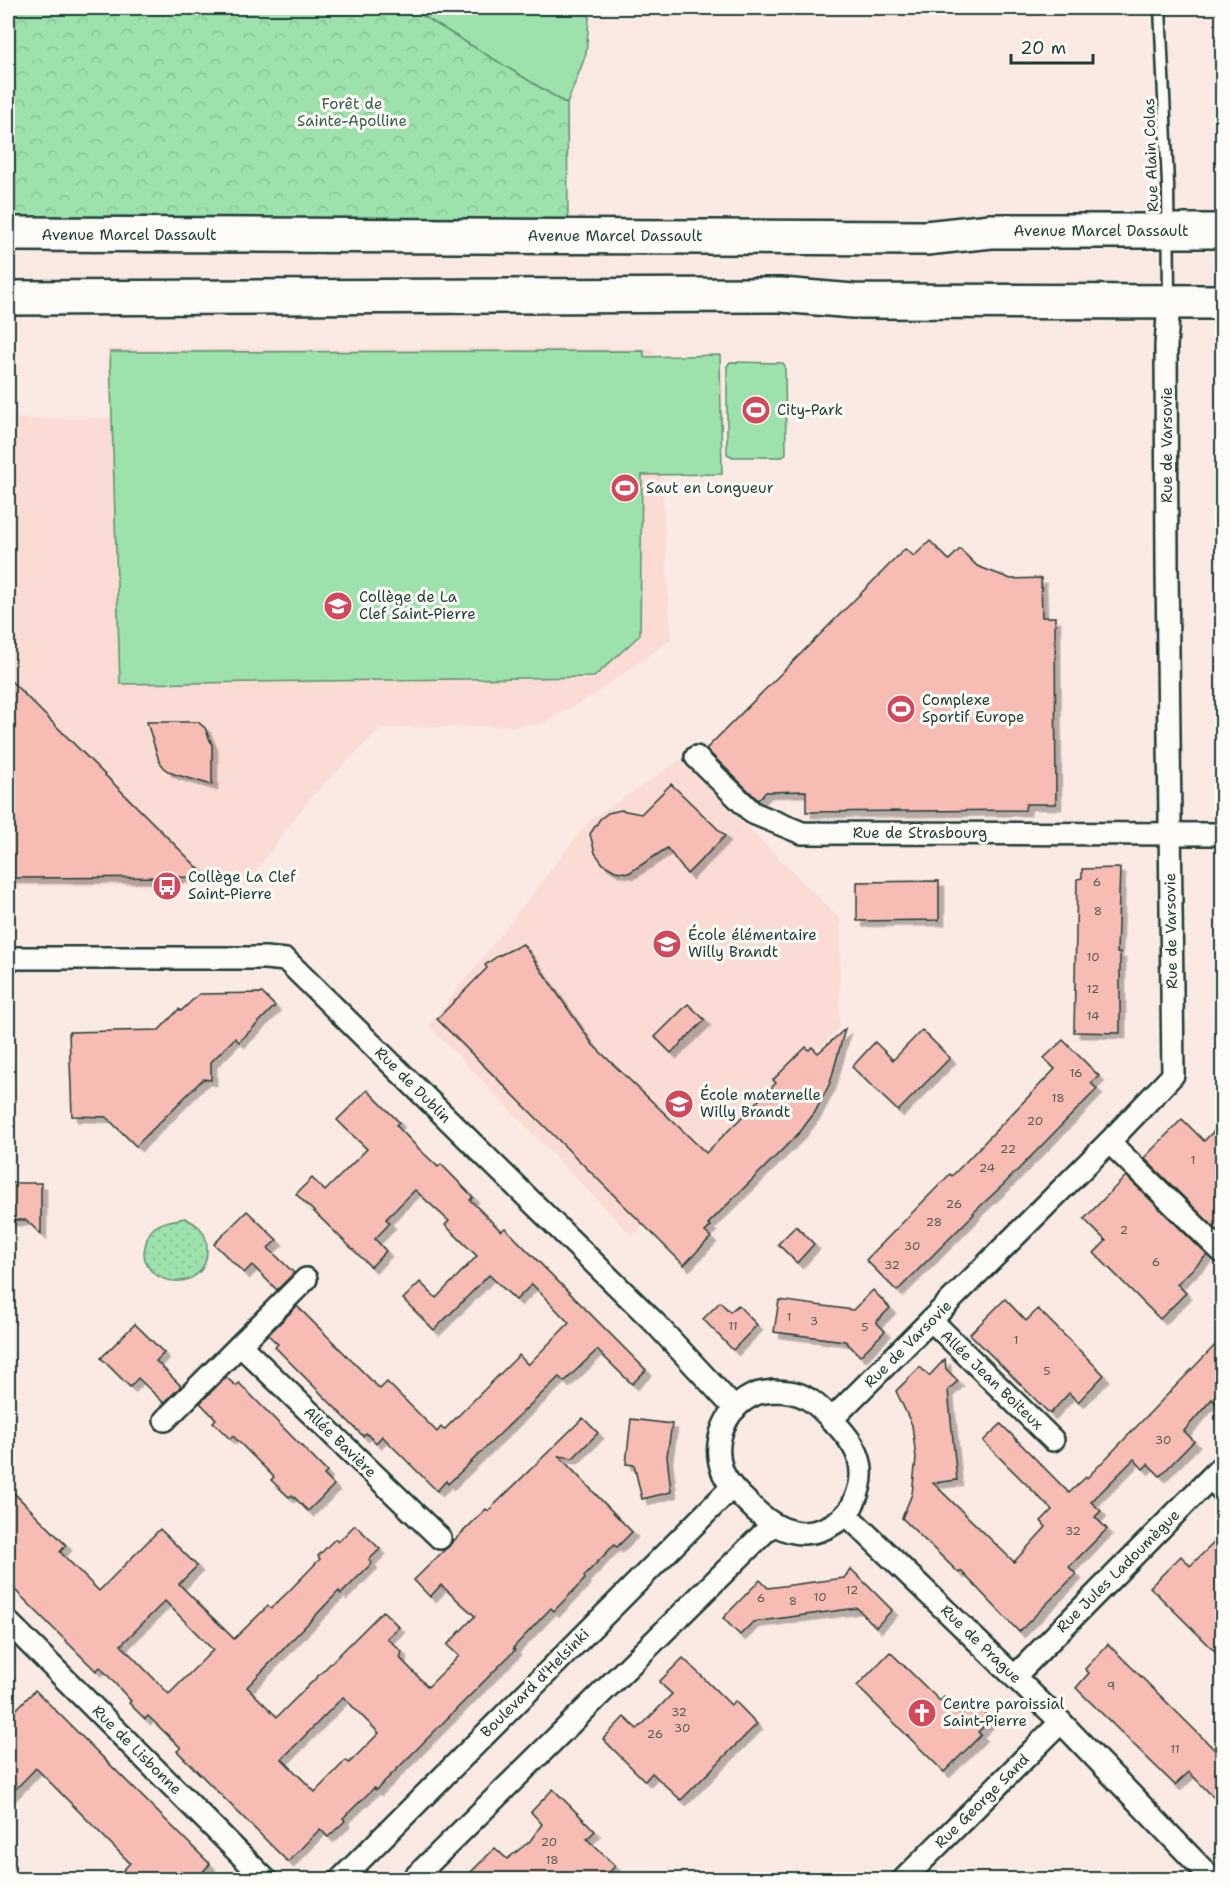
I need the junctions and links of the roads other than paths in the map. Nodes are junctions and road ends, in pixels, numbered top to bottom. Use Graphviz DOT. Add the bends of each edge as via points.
graph roads {
  1 [pos="1160,8"];
  2 [pos="1169,230"];
  3 [pos="1222,231"];
  4 [pos="8,234"];
  5 [pos="8,298"];
  6 [pos="1169,301"];
  7 [pos="1222,302"];
  8 [pos="696,757"];
  9 [pos="1170,833"];
  10 [pos="1222,834"];
  11 [pos="8,958"];
  12 [pos="1109,1142"];
  13 [pos="1222,1252"];
  14 [pos="306,1279"];
  15 [pos="931,1320"];
  16 [pos="240,1345"];
  17 [pos="735,1409"];
  18 [pos="165,1420"];
  19 [pos="831,1420"];
  20 [pos="1053,1440"];
  21 [pos="1222,1466"];
  22 [pos="1207,1482"];
  23 [pos="732,1487"];
  24 [pos="1222,1498"];
  25 [pos="846,1514"];
  26 [pos="772,1525"];
  27 [pos="440,1538"];
  28 [pos="8,1622"];
  29 [pos="1015,1676"];
  30 [pos="1061,1722"];
  31 [pos="914,1875"];
  32 [pos="266,1880"];
  33 [pos="340,1880"];
  34 [pos="412,1880"];
  35 [pos="1213,1880"];
  1 -- 2 [label="lane, Rue Alain Colas"];
  2 -- 3 [label="main road, Avenue Marcel Dassault"];
  2 -- 4 [label="main road, Avenue Marcel Dassault" via="991,231 926,237"];
  2 -- 6 [label="lane, Rue Alain Colas"];
  5 -- 6 [label="main road" via="781,295 853,301"];
  6 -- 7 [label="main road"];
  6 -- 9 [label="street, Rue de Varsovie" via="1166,346"];
  8 -- 9 [label="street, Rue de Strasbourg" via="753,813 802,833"];
  9 -- 10 [label="street, Rue de Strasbourg"];
  9 -- 12 [label="street, Rue de Varsovie" via="1173,1076"];
  11 -- 17 [label="street, Rue de Dublin" via="286,960 646,1314"];
  12 -- 13 [label="street"];
  12 -- 15 [label="street, Rue de Varsovie"];
  14 -- 16 [label="street"];
  15 -- 19 [label="street, Rue de Varsovie"];
  15 -- 20 [label="street, Allée Jean Boiteux"];
  16 -- 18 [label="street"];
  16 -- 27 [label="street, Allée Bavière"];
  17 -- 19 [label="street" via="755,1394 791,1392 809,1399"];
  17 -- 23 [label="street" via="720,1435 719,1453"];
  19 -- 25 [label="street" via="848,1437 862,1470 860,1489"];
  21 -- 22 [label="street, Rue Jules Ladoumègue"];
  22 -- 24 [label="lane"];
  22 -- 29 [label="street, Rue Jules Ladoumègue"];
  23 -- 26 [label="street"];
  23 -- 33 [label="street, Boulevard d'Helsinki"];
  25 -- 26 [label="street" via="825,1529 807,1533 789,1532"];
  25 -- 29 [label="street, Rue de Prague"];
  26 -- 34 [label="street"];
  28 -- 32 [label="street, Rue de Lisbonne"];
  29 -- 30 [label="street, Rue de Prague"];
  30 -- 31 [label="street, Rue George Sand"];
  30 -- 35 [label="street, Rue de Prague"];
}
